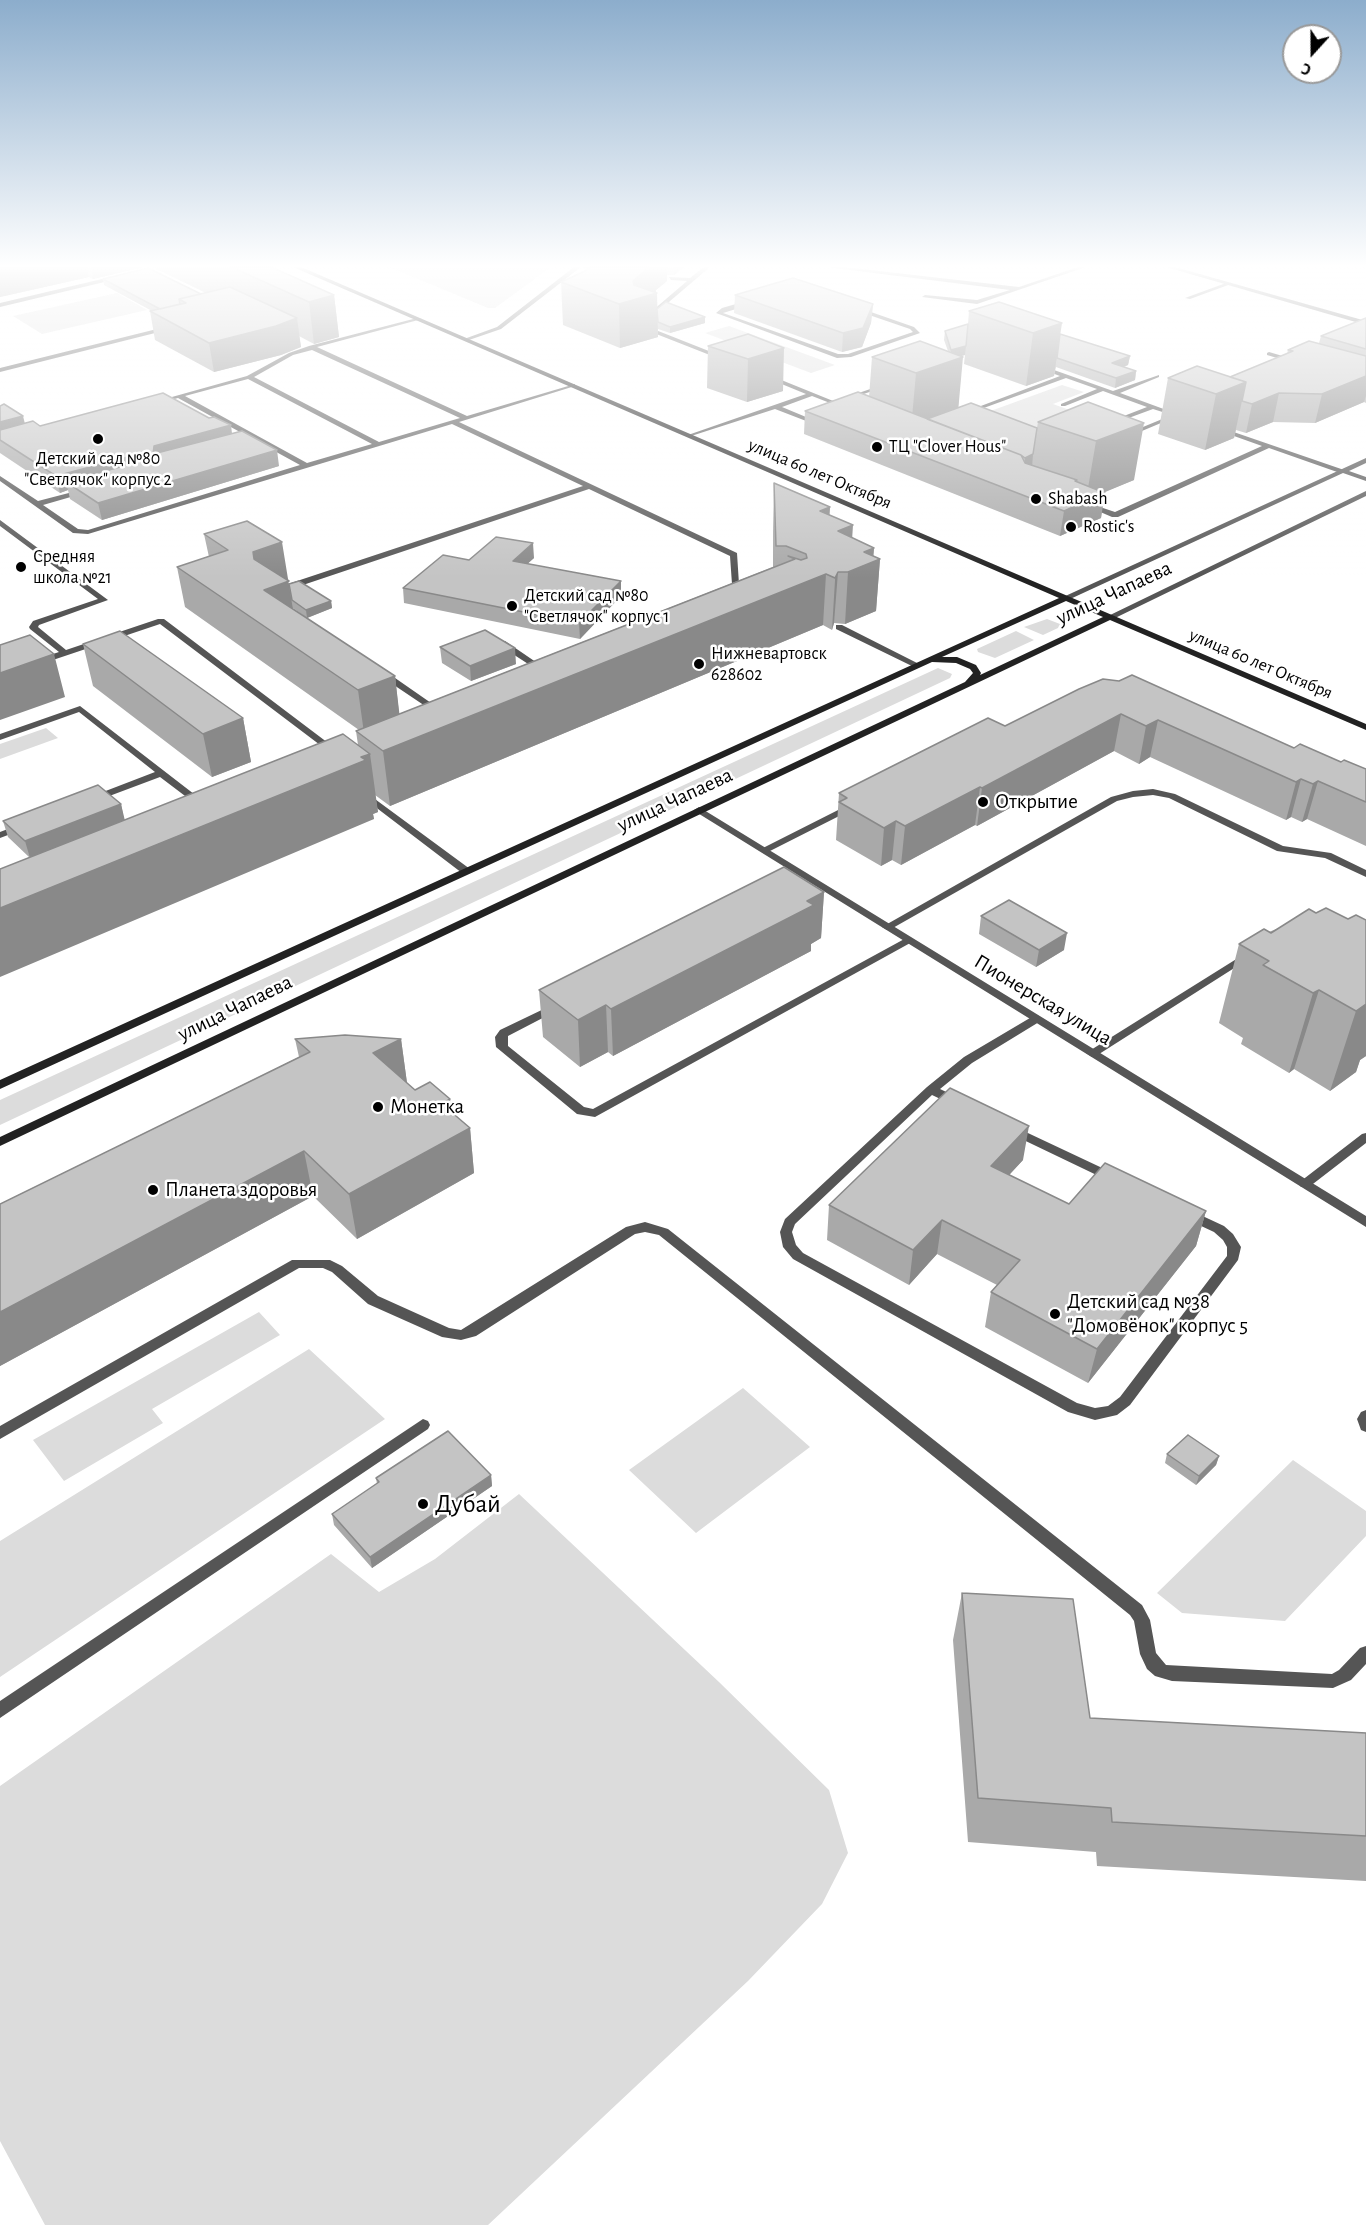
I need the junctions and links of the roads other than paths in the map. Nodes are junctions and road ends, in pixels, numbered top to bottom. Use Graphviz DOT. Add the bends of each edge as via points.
graph roads {
  1 [pos="260,371"];
  2 [pos="363,371"];
  3 [pos="540,371"];
  4 [pos="1051,371"];
  5 [pos="759,373"];
  6 [pos="1066,376"];
  7 [pos="1157,376"];
  8 [pos="249,377"];
  9 [pos="889,384"];
  10 [pos="573,385"];
  11 [pos="1103,390"];
  12 [pos="1113,393"];
  13 [pos="813,394"];
  14 [pos="179,396"];
  15 [pos="834,402"];
  16 [pos="146,405"];
  17 [pos="1063,405"];
  18 [pos="1152,406"];
  19 [pos="776,407"];
  20 [pos="856,411"];
  21 [pos="1177,415"];
  22 [pos="1187,415"];
  23 [pos="955,417"];
  24 [pos="467,418"];
  25 [pos="453,422"];
  26 [pos="1112,422"];
  27 [pos="816,423"];
  28 [pos="1217,429"];
  29 [pos="690,436"];
  30 [pos="1122,437"];
  31 [pos="258,439"];
  32 [pos="247,442"];
  33 [pos="378,444"];
  34 [pos="1268,446"];
  35 [pos="1366,460"];
  36 [pos="306,466"];
  37 [pos="1343,471"];
  38 [pos="0,478"];
  39 [pos="1366,479"];
  40 [pos="591,486"];
  41 [pos="93,487"];
  42 [pos="1366,493"];
  43 [pos="1082,503"];
  44 [pos="37,504"];
  45 [pos="0,522"];
  46 [pos="277,591"];
  47 [pos="1065,598"];
  48 [pos="736,611"];
  49 [pos="1110,617"];
  50 [pos="839,627"];
  51 [pos="498,641"];
  52 [pos="65,653"];
  53 [pos="921,663"];
  54 [pos="29,666"];
  55 [pos="371,666"];
  56 [pos="556,677"];
  57 [pos="968,683"];
  58 [pos="448,718"];
  59 [pos="1366,727"];
  60 [pos="0,737"];
  61 [pos="335,761"];
  62 [pos="161,773"];
  63 [pos="353,786"];
  64 [pos="86,802"];
  65 [pos="858,804"];
  66 [pos="699,810"];
  67 [pos="211,812"];
  68 [pos="32,822"];
  69 [pos="0,835"];
  70 [pos="764,850"];
  71 [pos="466,871"];
  72 [pos="1366,874"];
  73 [pos="887,927"];
  74 [pos="908,940"];
  75 [pos="1257,949"];
  76 [pos="567,1001"];
  77 [pos="1035,1019"];
  78 [pos="1092,1053"];
  79 [pos="0,1085"];
  80 [pos="931,1090"];
  81 [pos="974,1110"];
  82 [pos="1006,1126"];
  83 [pos="1366,1137"];
  84 [pos="0,1142"];
  85 [pos="1123,1183"];
  86 [pos="1305,1184"];
  87 [pos="1176,1209"];
  88 [pos="1366,1222"];
  89 [pos="1366,1416"];
  90 [pos="423,1425"];
  91 [pos="1366,1426"];
  92 [pos="0,1433"];
  93 [pos="1366,1653"];
  94 [pos="0,1710"];
  1 -- 8 [label="street"];
  2 -- 24 [label="street"];
  3 -- 10 [label="main road, улица 60 лет Октября"];
  4 -- 6 [label="street"];
  5 -- 13 [label="street"];
  6 -- 11 [label="street"];
  6 -- 23 [label="street"];
  7 -- 12 [label="street"];
  8 -- 14 [label="street"];
  8 -- 33 [label="street"];
  9 -- 15 [label="street"];
  10 -- 24 [label="street"];
  10 -- 29 [label="main road, улица 60 лет Октября"];
  11 -- 12 [label="street"];
  11 -- 17 [label="street"];
  12 -- 18 [label="street"];
  13 -- 15 [label="street"];
  13 -- 19 [label="street"];
  14 -- 16 [label="street"];
  14 -- 31 [label="street"];
  15 -- 20 [label="street"];
  18 -- 21 [label="street"];
  18 -- 26 [label="street"];
  19 -- 27 [label="street"];
  19 -- 29 [label="street"];
  21 -- 22 [label="street"];
  21 -- 30 [label="street"];
  24 -- 25 [label="street"];
  25 -- 33 [label="street"];
  25 -- 40 [label="street"];
  28 -- 34 [label="street"];
  29 -- 47 [label="main road, улица 60 лет Октября"];
  31 -- 32 [label="street"];
  31 -- 36 [label="street"];
  33 -- 36 [label="street"];
  34 -- 37 [label="street"];
  34 -- 43 [label="street" via="1115,515"];
  35 -- 37 [label="street, улица Чапаева"];
  36 -- 44 [label="street" via="88,532 76,531"];
  37 -- 39 [label="street"];
  37 -- 47 [label="street, улица Чапаева"];
  38 -- 44 [label="street"];
  40 -- 46 [label="street"];
  40 -- 48 [label="street" via="734,555 742,601"];
  41 -- 44 [label="street"];
  42 -- 49 [label="street, улица Чапаева"];
  45 -- 52 [label="street" via="104,600 33,627"];
  47 -- 49 [label="main road, улица 60 лет Октября"];
  47 -- 53 [label="main road, улица Чапаева"];
  49 -- 57 [label="main road, улица Чапаева"];
  49 -- 59 [label="main road, улица 60 лет Октября"];
  50 -- 53 [label="street"];
  51 -- 56 [label="street"];
  52 -- 54 [label="street"];
  52 -- 61 [label="street" via="161,621 335,750"];
  53 -- 57 [label="main road" via="948,659 965,663 977,673"];
  53 -- 71 [label="main road, улица Чапаева"];
  55 -- 58 [label="street"];
  57 -- 66 [label="main road, улица Чапаева"];
  60 -- 62 [label="street" via="80,709"];
  62 -- 64 [label="street"];
  62 -- 67 [label="street"];
  63 -- 71 [label="street"];
  65 -- 70 [label="street"];
  66 -- 70 [label="street, Пионерская улица"];
  66 -- 84 [label="main road, улица Чапаева"];
  68 -- 69 [label="street"];
  70 -- 73 [label="street, Пионерская улица" via="804,881"];
  71 -- 79 [label="main road, улица Чапаева"];
  72 -- 73 [label="street" via="1328,855 1281,849 1172,796 1153,792 1133,794 1114,799"];
  73 -- 74 [label="street, Пионерская улица"];
  74 -- 76 [label="street" via="595,1113 581,1111 500,1043 504,1033"];
  74 -- 77 [label="street, Пионерская улица"];
  75 -- 78 [label="street"];
  77 -- 78 [label="street, Пионерская улица"];
  77 -- 80 [label="street" via="968,1060"];
  78 -- 86 [label="street, Пионерская улица"];
  80 -- 81 [label="street"];
  80 -- 87 [label="street" via="790,1222 786,1232 790,1246 798,1256 1073,1408 1095,1414 1112,1411 1125,1401 1233,1257 1234,1247 1219,1229"];
  82 -- 85 [label="street"];
  83 -- 86 [label="street"];
  86 -- 88 [label="street, Пионерская улица"];
  89 -- 91 [label="street"];
  90 -- 94 [label="street"];
  92 -- 93 [label="street" via="297,1263 325,1263 373,1300 447,1333 461,1335 631,1230 645,1227 663,1232 1136,1611 1142,1620 1148,1654 1161,1671 1333,1681 1345,1675"];
}
